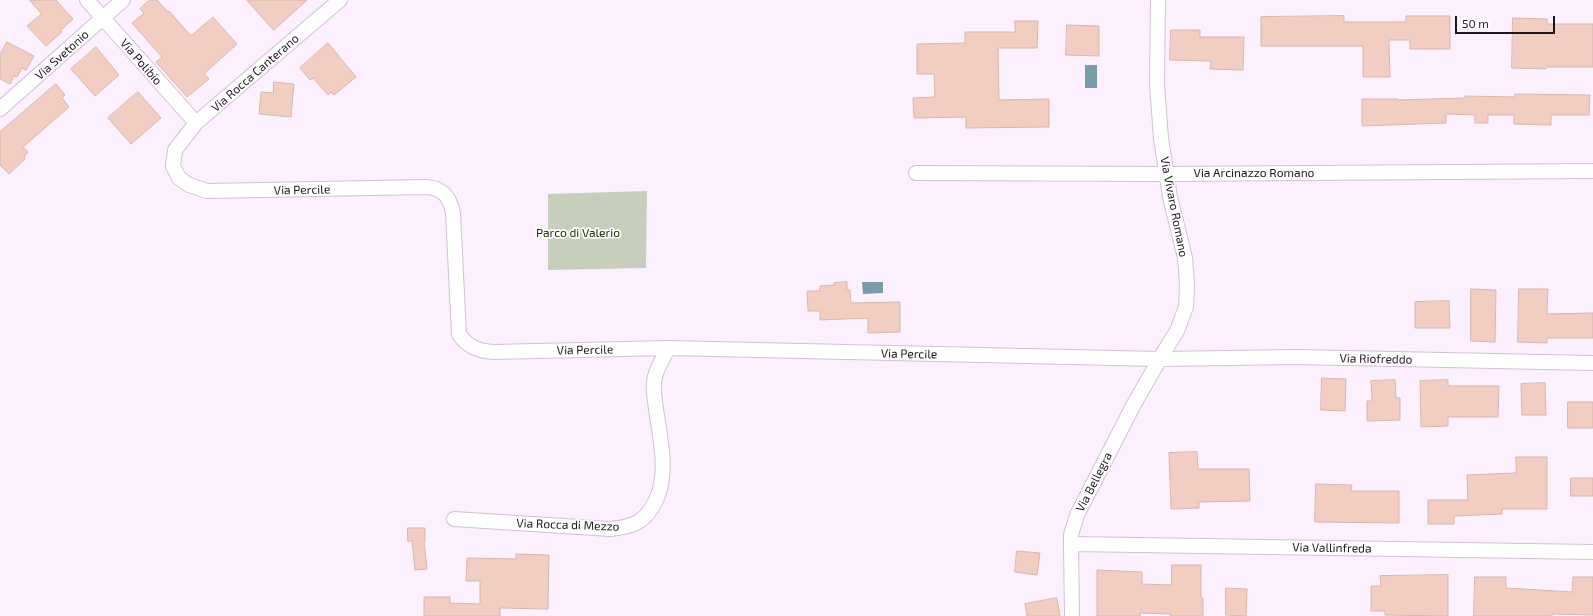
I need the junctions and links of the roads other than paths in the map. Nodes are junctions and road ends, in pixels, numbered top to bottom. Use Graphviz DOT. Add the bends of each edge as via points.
graph roads {
  1 [pos="87,0"];
  2 [pos="123,0"];
  3 [pos="340,0"];
  4 [pos="1158,0"];
  5 [pos="102,18"];
  6 [pos="0,109"];
  7 [pos="196,123"];
  8 [pos="175,150"];
  9 [pos="1593,171"];
  10 [pos="916,173"];
  11 [pos="1166,174"];
  12 [pos="668,348"];
  13 [pos="1159,359"];
  14 [pos="1593,363"];
  15 [pos="454,519"];
  16 [pos="1071,544"];
  17 [pos="1593,552"];
  18 [pos="1072,616"];
  1 -- 5 [label="street, Via Polibio"];
  2 -- 5 [label="street, Via Svetonio"];
  3 -- 7 [label="street, Via Rocca Canterano"];
  4 -- 11 [label="street, Via Vivaro Romano" via="1157,84"];
  5 -- 6 [label="street, Via Svetonio"];
  5 -- 7 [label="street, Via Polibio"];
  7 -- 8 [label="street, Via Rocca Canterano"];
  8 -- 12 [label="street, Via Percile" via="173,166 179,178 207,192 426,187 441,190 450,200 453,213 459,334 463,341 473,348 493,352"];
  9 -- 11 [label="street, Via Arcinazzo Romano"];
  10 -- 11 [label="street, Via Arcinazzo Romano"];
  11 -- 13 [label="street, Via Vivaro Romano" via="1183,250 1187,298 1180,325"];
  12 -- 13 [label="street, Via Percile"];
  12 -- 15 [label="street, Via Rocca di Mezzo" via="656,371 654,387 663,476 658,496 644,518 629,527 610,529"];
  13 -- 14 [label="street, Via Riofreddo" via="1296,357"];
  13 -- 16 [label="street, Via Bellegra" via="1080,508"];
  16 -- 17 [label="street, Via Vallinfreda"];
  16 -- 18 [label="street, Via Bellegra"];
}
